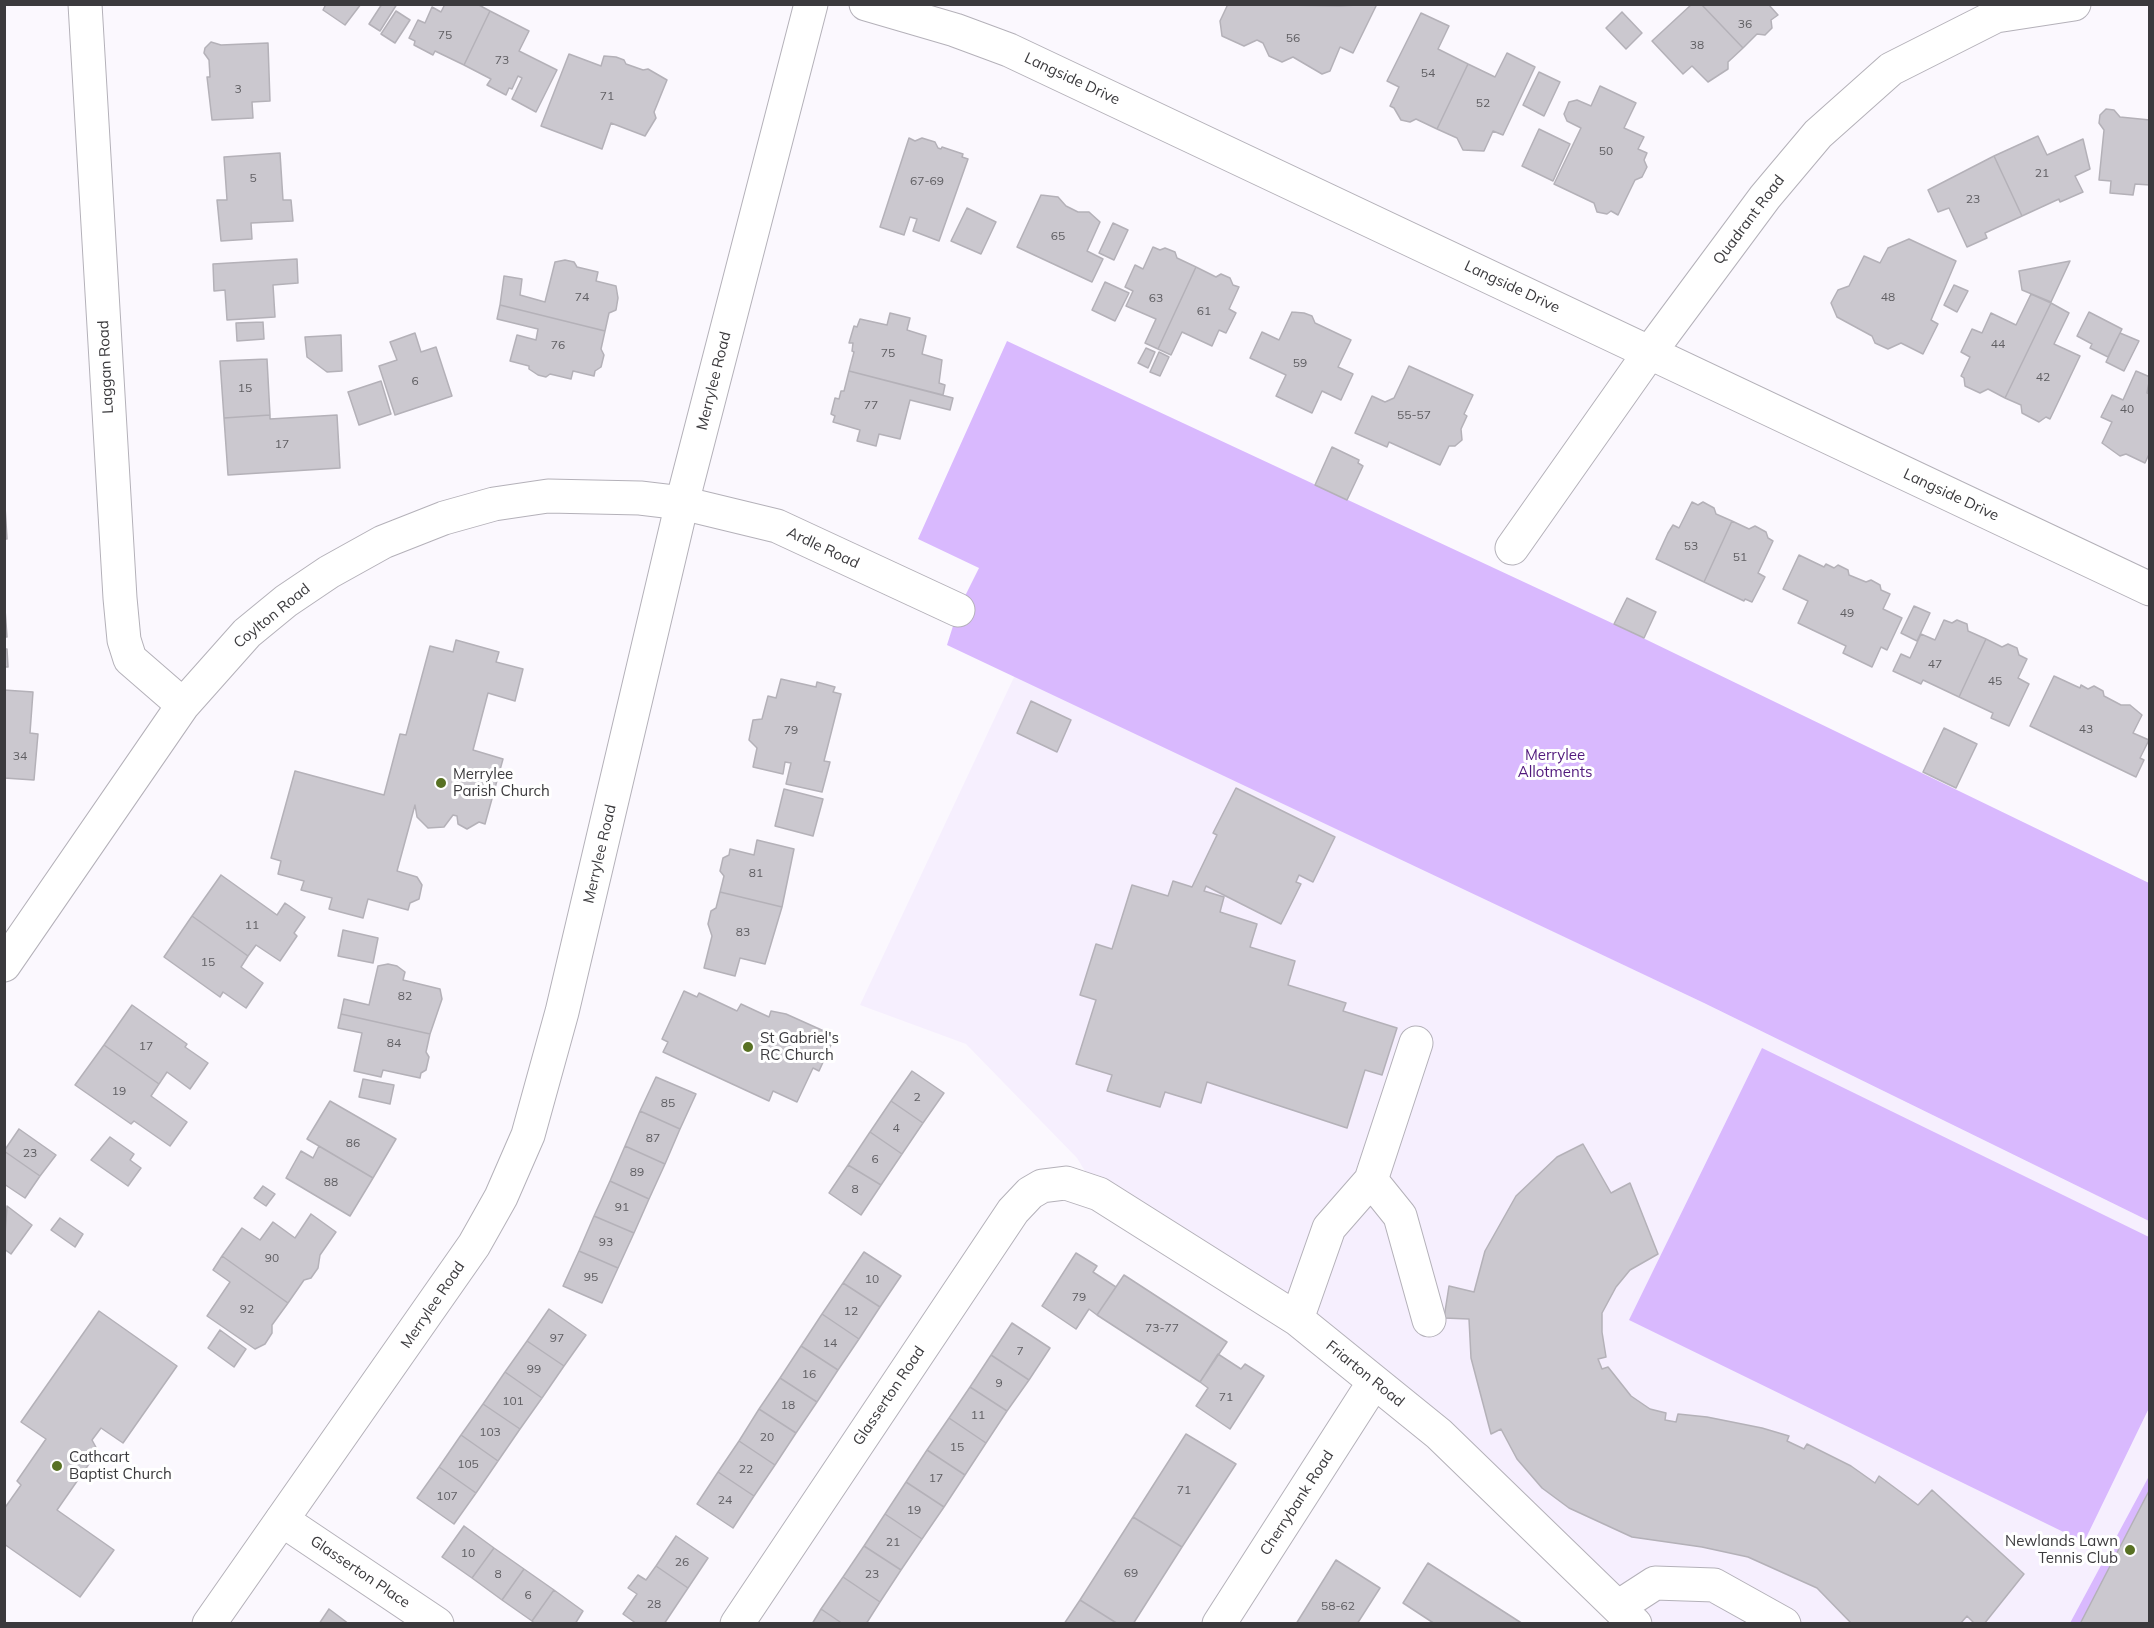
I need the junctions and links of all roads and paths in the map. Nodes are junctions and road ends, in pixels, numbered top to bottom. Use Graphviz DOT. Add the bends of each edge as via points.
graph roads {
  1 [pos="85,4"];
  2 [pos="811,4"];
  3 [pos="866,4"];
  4 [pos="2074,4"];
  5 [pos="1650,352"];
  6 [pos="682,503"];
  7 [pos="1512,548"];
  8 [pos="2150,589"];
  9 [pos="958,610"];
  10 [pos="183,705"];
  11 [pos="4,964"];
  12 [pos="1416,1043"];
  13 [pos="1371,1180"];
  14 [pos="1054,1184"];
  15 [pos="1297,1319"];
  16 [pos="1429,1320"];
  17 [pos="1374,1382"];
  18 [pos="282,1520"];
  19 [pos="1627,1615"];
  20 [pos="209,1623"];
  21 [pos="437,1623"];
  22 [pos="737,1623"];
  23 [pos="1219,1623"];
  24 [pos="1784,1623"];
  1 -- 10 [label="street, Laggan Road" via="124,640 129,659"];
  2 -- 6 [label="street, Merrylee Road"];
  3 -- 5 [label="street, Langside Drive" via="1010,50"];
  4 -- 5 [label="street, Quadrant Road" via="1996,16 1891,69 1818,134 1765,197"];
  5 -- 7 [label="street, Quadrant Road"];
  5 -- 8 [label="street, Langside Drive"];
  6 -- 9 [label="street, Ardle Road" via="777,526"];
  6 -- 10 [label="street, Coylton Road" via="548,496 494,504 383,542 286,601 247,633"];
  6 -- 18 [label="street, Merrylee Road" via="562,1012 528,1135 501,1197 474,1245"];
  10 -- 11 [label="street, Coylton Road"];
  12 -- 13 [label="street"];
  13 -- 15 [label="street" via="1329,1228"];
  13 -- 16 [label="street" via="1400,1216"];
  14 -- 15 [label="street, Friarton Road" via="1066,1183 1099,1194"];
  14 -- 22 [label="street, Glasserton Road" via="1030,1193 1013,1211"];
  15 -- 17 [label="street, Friarton Road"];
  17 -- 19 [label="street, Friarton Road" via="1439,1434"];
  17 -- 23 [label="street, Cherrybank Road"];
  18 -- 20 [label="street, Merrylee Road"];
  18 -- 21 [label="street, Glasserton Place"];
  19 -- 24 [label="street" via="1655,1583 1714,1585"];
}
